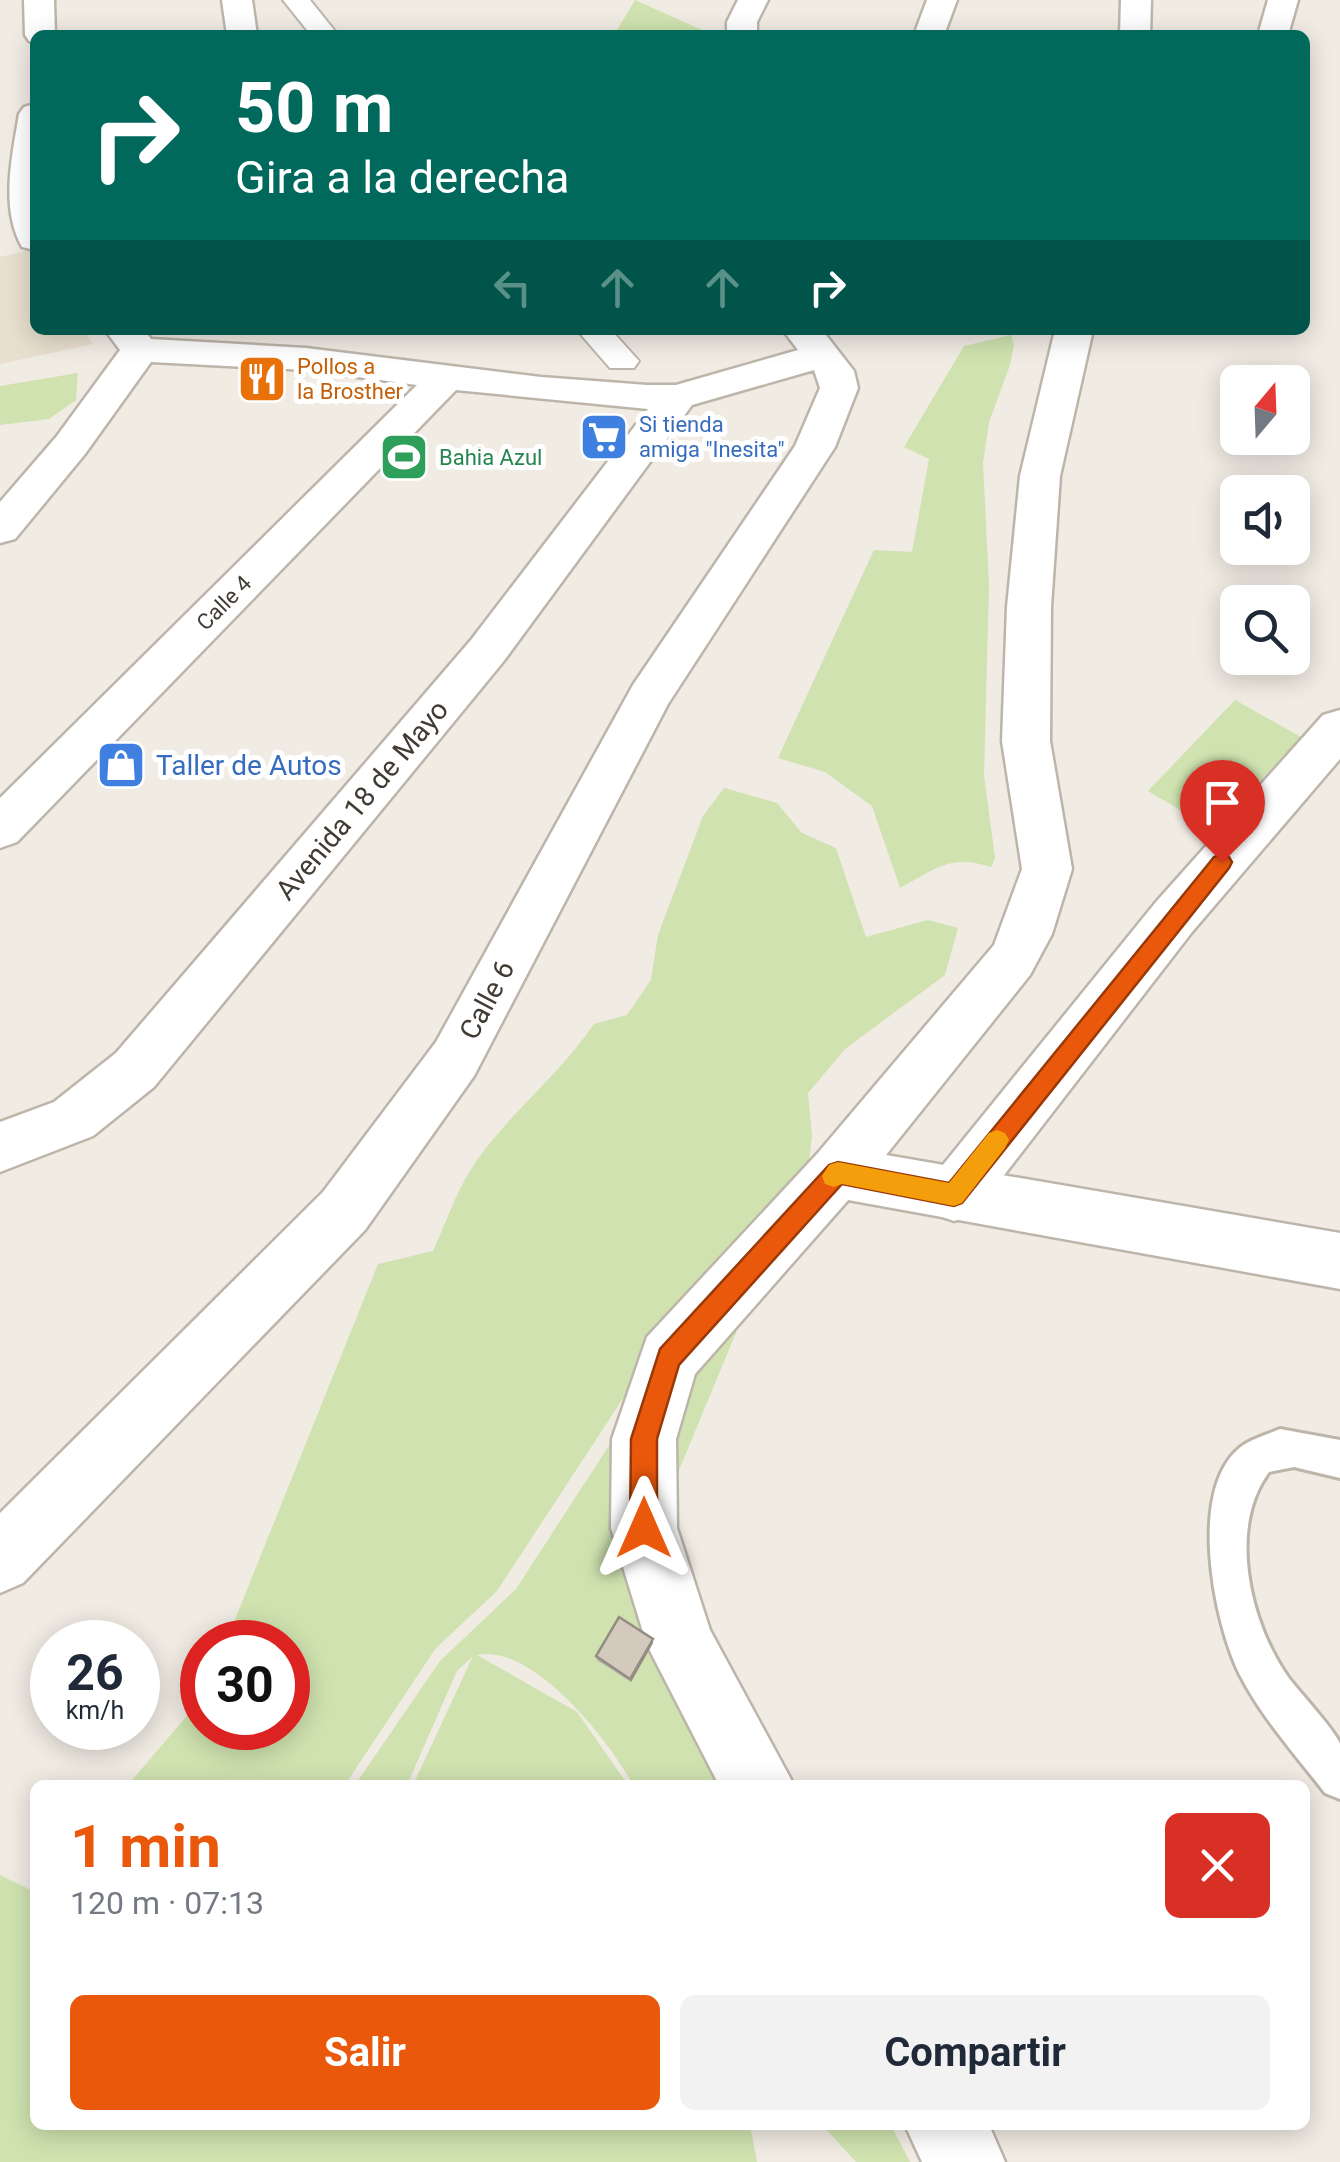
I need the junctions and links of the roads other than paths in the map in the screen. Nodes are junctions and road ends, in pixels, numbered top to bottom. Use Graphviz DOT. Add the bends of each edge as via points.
graph roads {
  1 [pos="39,0"];
  2 [pos="237,0"];
  3 [pos="296,0"];
  4 [pos="753,0"];
  5 [pos="942,0"];
  6 [pos="1136,0"];
  7 [pos="1283,0"];
  8 [pos="40,30"];
  9 [pos="241,30"];
  10 [pos="321,30"];
  11 [pos="742,30"];
  12 [pos="931,30"];
  13 [pos="1134,30"];
  14 [pos="1274,30"];
  15 [pos="30,148"];
  16 [pos="30,226"];
  17 [pos="345,335"];
  18 [pos="598,335"];
  19 [pos="1073,335"];
  20 [pos="132,340"];
  21 [pos="812,343"];
  22 [pos="622,362"];
  23 [pos="448,376"];
  24 [pos="662,397"];
  25 [pos="0,529"];
  26 [pos="1340,726"];
  27 [pos="0,829"];
  28 [pos="0,1147"];
  29 [pos="838,1172"];
  30 [pos="954,1195"];
  31 [pos="1340,1261"];
  32 [pos="1340,1459"];
  33 [pos="0,1560"];
  34 [pos="1340,1778"];
  35 [pos="755,1780"];
  36 [pos="947,2130"];
  37 [pos="965,2162"];
  1 -- 8 [label="street"];
  2 -- 9 [label="street"];
  3 -- 10 [label="street"];
  4 -- 11 [label="street"];
  5 -- 12 [label="street"];
  6 -- 13 [label="street"];
  7 -- 14 [label="street"];
  15 -- 16 [label="street" via="24,189"];
  17 -- 22 [label="street"];
  18 -- 22 [label="street"];
  19 -- 29 [label="street" via="1040,476 1029,607 1026,741 1047,869 1012,960"];
  20 -- 23 [label="street"];
  20 -- 25 [label="street" via="70,445"];
  21 -- 24 [label="street"];
  21 -- 33 [label="street, Calle 6" via="835,371 839,388 814,447 648,696 455,1059 344,1211"];
  22 -- 24 [label="street"];
  23 -- 24 [label="street"];
  23 -- 27 [label="street, Calle 4"];
  24 -- 28 [label="street, Avenida 18 de Mayo" via="487,651 135,1070 102,1103 50,1134"];
  26 -- 30 [label="street" via="1174,916"];
  29 -- 30 [label="street"];
  29 -- 35 [label="street" via="668,1358 644,1439 644,1528 680,1645"];
  30 -- 31 [label="street"];
  32 -- 34 [label="lane" via="1281,1447 1255,1458 1232,1496 1227,1569 1252,1658"];
  36 -- 37 [label="street"];
}
